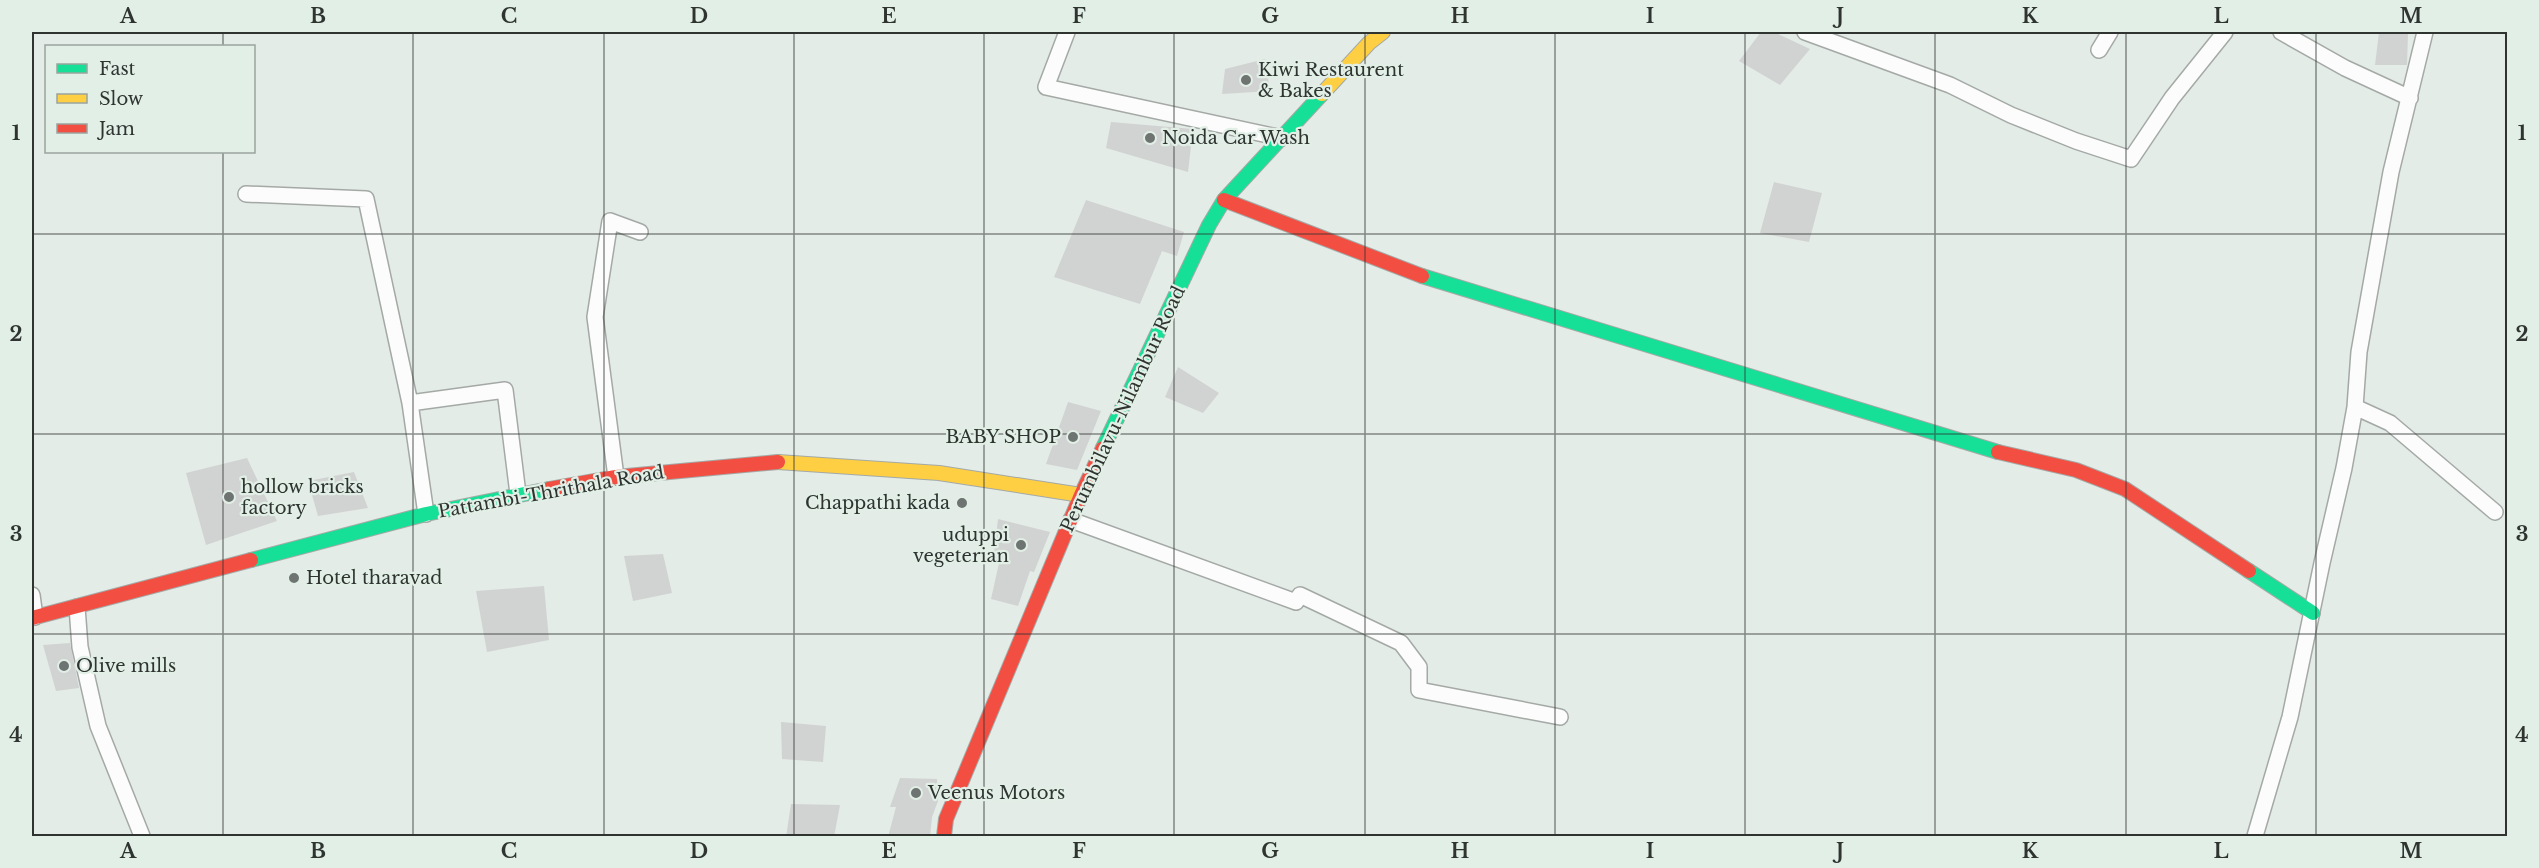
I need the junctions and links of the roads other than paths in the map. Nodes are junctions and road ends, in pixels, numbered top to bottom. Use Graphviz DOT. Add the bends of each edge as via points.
graph roads {
  1 [pos="1067,32"];
  2 [pos="1383,32"];
  3 [pos="1805,32"];
  4 [pos="2110,32"];
  5 [pos="2225,32"];
  6 [pos="2282,32"];
  7 [pos="2425,32"];
  8 [pos="2099,50"];
  9 [pos="2410,98"];
  10 [pos="1282,138"];
  11 [pos="246,194"];
  12 [pos="1224,200"];
  13 [pos="640,232"];
  14 [pos="410,403"];
  15 [pos="2355,407"];
  16 [pos="616,477"];
  17 [pos="518,494"];
  18 [pos="1081,495"];
  19 [pos="2495,512"];
  20 [pos="426,514"];
  21 [pos="1071,520"];
  22 [pos="32,596"];
  23 [pos="77,607"];
  24 [pos="2313,614"];
  25 [pos="33,617"];
  26 [pos="1560,717"];
  27 [pos="142,837"];
  28 [pos="944,837"];
  29 [pos="2254,837"];
  1 -- 10 [label="street" via="1046,87"];
  2 -- 10 [label="main road, Perumbilavu-Nilambur Road"];
  3 -- 5 [label="street" via="1950,85 2011,115 2131,159 2172,98"];
  4 -- 8 [label="street"];
  6 -- 9 [label="street" via="2345,68"];
  7 -- 9 [label="street"];
  9 -- 15 [label="street" via="2389,183 2360,352"];
  10 -- 12 [label="main road, Perumbilavu-Nilambur Road"];
  11 -- 14 [label="street" via="366,200"];
  12 -- 18 [label="main road, Perumbilavu-Nilambur Road"];
  12 -- 24 [label="main road" via="1406,271 1977,447 2076,470 2126,489"];
  13 -- 16 [label="street" via="610,221 595,317"];
  14 -- 17 [label="street" via="505,390"];
  14 -- 20 [label="street"];
  15 -- 19 [label="street" via="2390,423"];
  15 -- 24 [label="street"];
  16 -- 17 [label="main road, Pattambi-Thrithala Road"];
  16 -- 18 [label="main road, Pattambi-Thrithala Road" via="768,462 939,473"];
  17 -- 20 [label="main road, Pattambi-Thrithala Road"];
  18 -- 21 [label="main road, Perumbilavu-Nilambur Road"];
  20 -- 23 [label="main road, Pattambi-Thrithala Road"];
  21 -- 26 [label="street" via="1296,602 1300,595 1401,643 1419,668 1419,690"];
  21 -- 28 [label="main road, Perumbilavu-Nilambur Road" via="946,819"];
  22 -- 25 [label="street"];
  23 -- 25 [label="main road, Pattambi-Thrithala Road"];
  23 -- 27 [label="street" via="80,647 98,726"];
  24 -- 29 [label="street" via="2290,717"];
}
